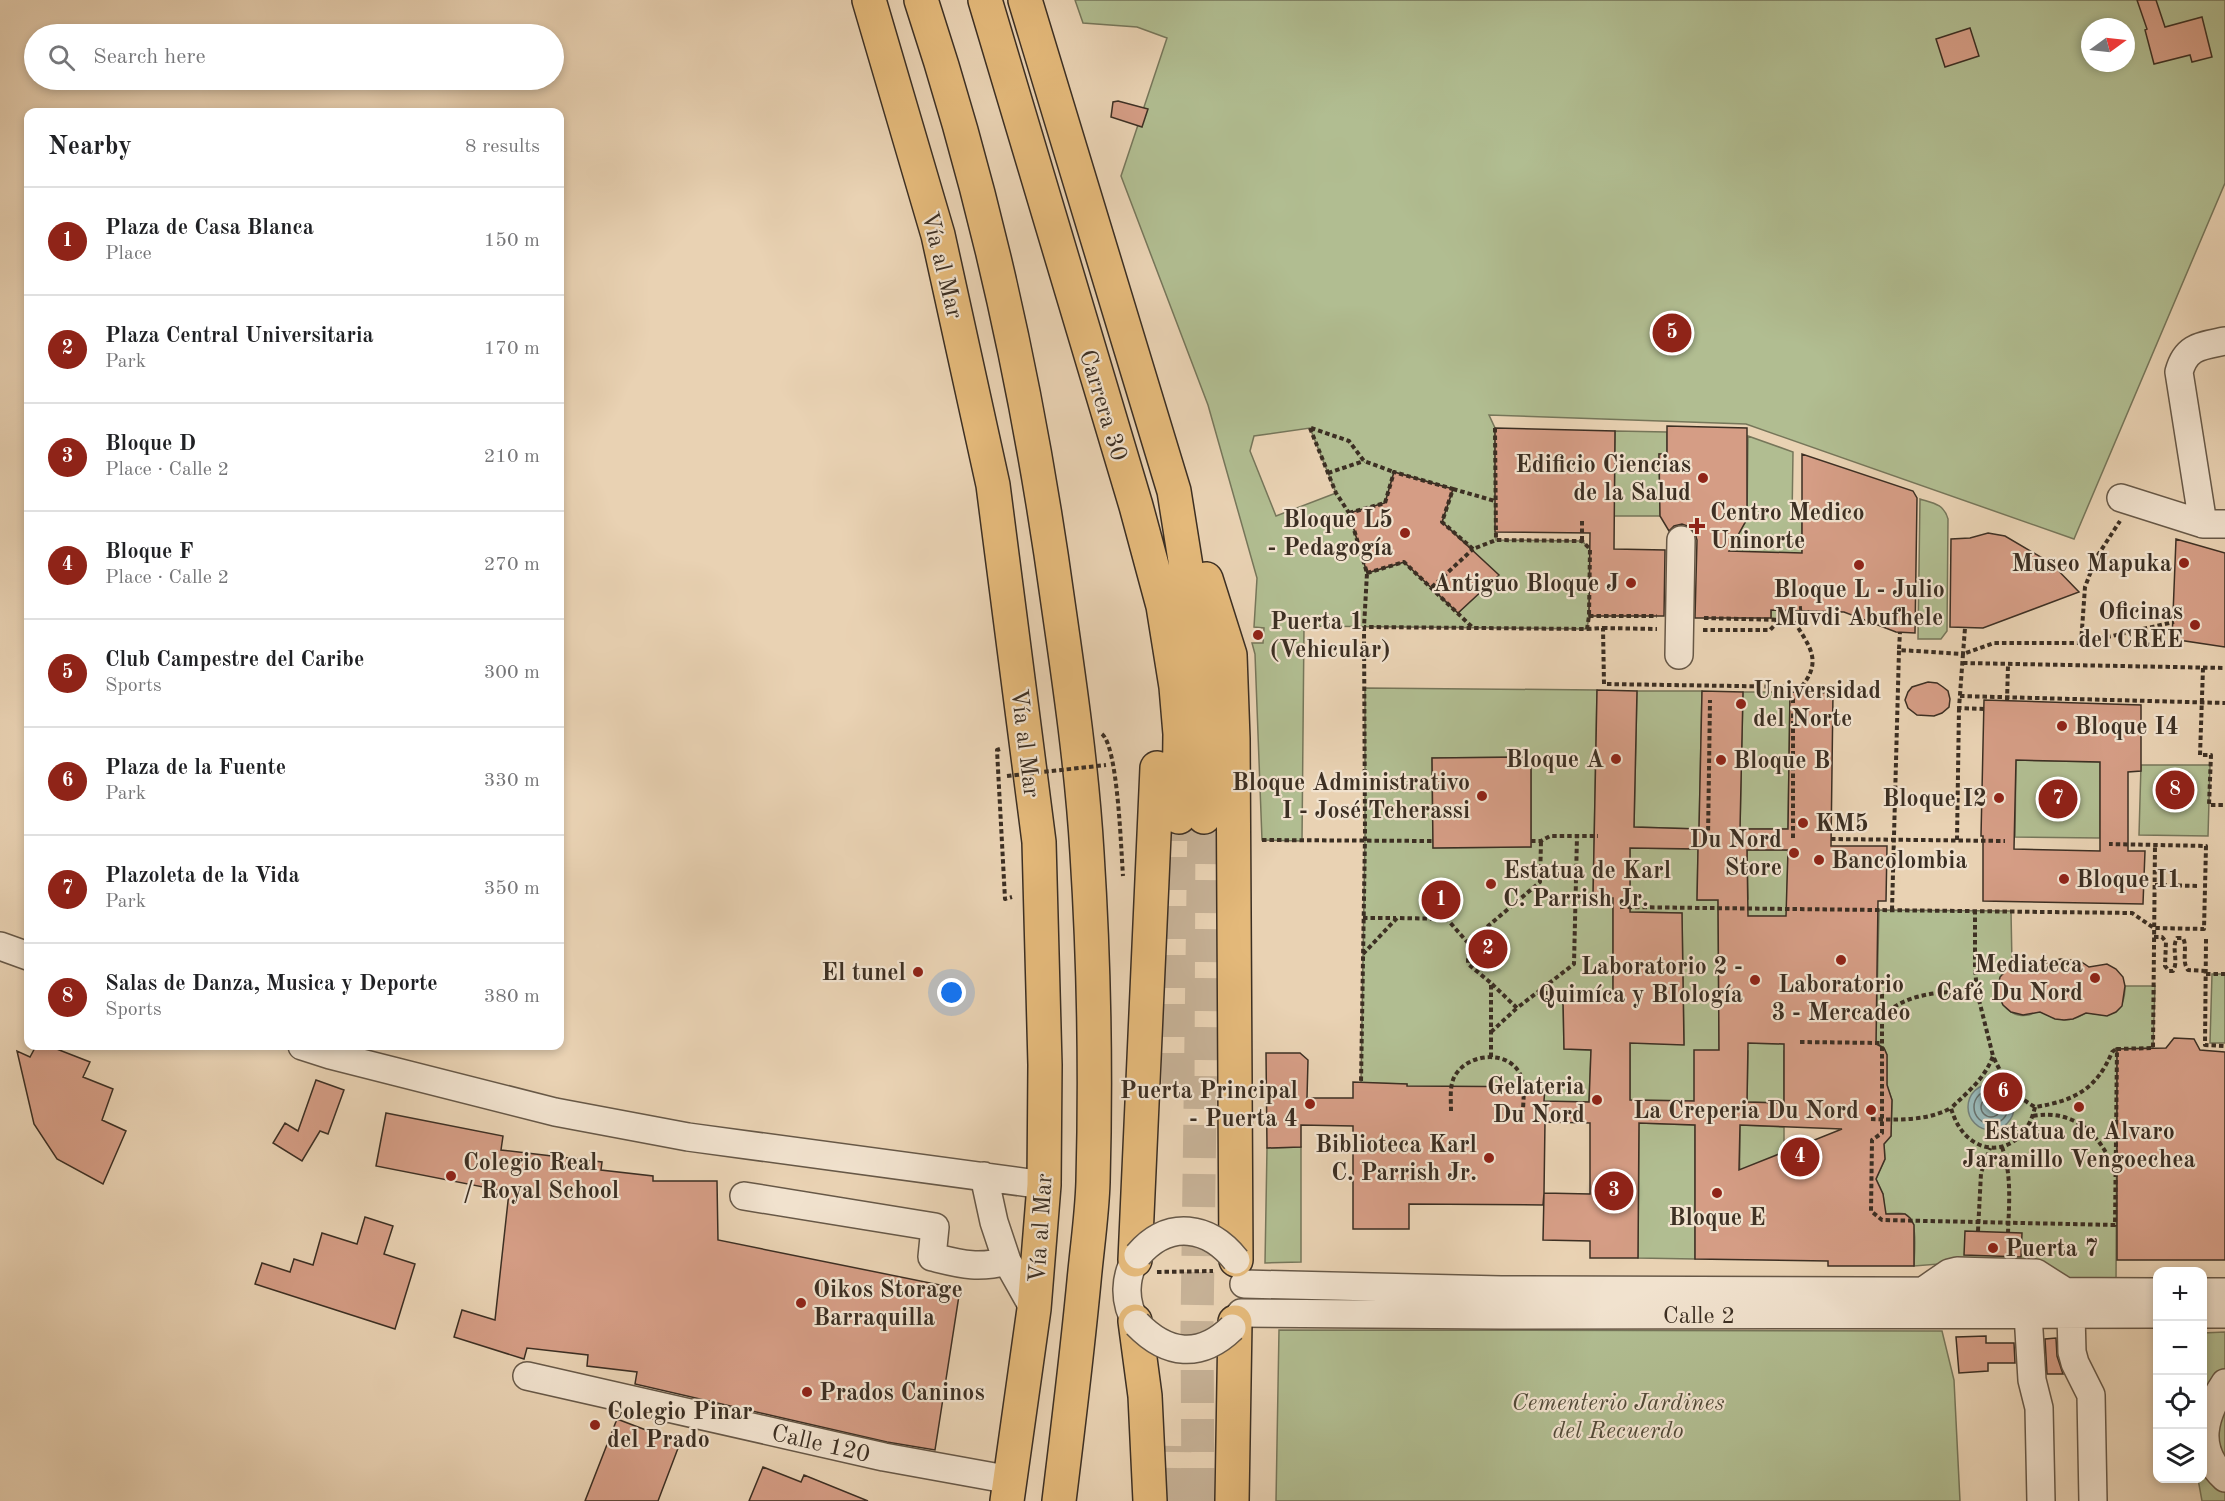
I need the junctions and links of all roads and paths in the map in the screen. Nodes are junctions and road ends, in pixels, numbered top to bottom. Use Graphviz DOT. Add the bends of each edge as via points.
graph roads {
  1 [pos="869,0"];
  2 [pos="921,0"];
  3 [pos="985,0"];
  4 [pos="1025,0"];
  5 [pos="2225,341"];
  6 [pos="1495,428"];
  7 [pos="1364,461"];
  8 [pos="1394,472"];
  9 [pos="1329,473"];
  10 [pos="1453,489"];
  11 [pos="1174,490"];
  12 [pos="2127,500"];
  13 [pos="1495,501"];
  14 [pos="1136,506"];
  15 [pos="1350,513"];
  16 [pos="1582,521"];
  17 [pos="2214,524"];
  18 [pos="1496,540"];
  19 [pos="1682,540"];
  20 [pos="1582,541"];
  21 [pos="1473,549"];
  22 [pos="1367,573"];
  23 [pos="1432,587"];
  24 [pos="1802,608"];
  25 [pos="2174,622"];
  26 [pos="1364,627"];
  27 [pos="1473,628"];
  28 [pos="1587,628"];
  29 [pos="1965,628"];
  30 [pos="1900,632"];
  31 [pos="2081,643"];
  32 [pos="1899,650"];
  33 [pos="1963,654"];
  34 [pos="1679,655"];
  35 [pos="1963,663"];
  36 [pos="2008,665"];
  37 [pos="2203,668"];
  38 [pos="2225,668"];
  39 [pos="1960,696"];
  40 [pos="1793,697"];
  41 [pos="2007,699"];
  42 [pos="1710,700"];
  43 [pos="2201,702"];
  44 [pos="2225,703"];
  45 [pos="1959,708"];
  46 [pos="1984,709"];
  47 [pos="1106,765"];
  48 [pos="1007,776"];
  49 [pos="2225,806"];
  50 [pos="1577,836"];
  51 [pos="1598,836"];
  52 [pos="1708,838"];
  53 [pos="1793,838"];
  54 [pos="1831,839"];
  55 [pos="1262,840"];
  56 [pos="1364,840"];
  57 [pos="1894,840"];
  58 [pos="1956,840"];
  59 [pos="1432,841"];
  60 [pos="1531,841"];
  61 [pos="1541,841"];
  62 [pos="2005,841"];
  63 [pos="2109,844"];
  64 [pos="2155,845"];
  65 [pos="2155,885"];
  66 [pos="2199,886"];
  67 [pos="1620,908"];
  68 [pos="1892,910"];
  69 [pos="1975,910"];
  70 [pos="1363,918"];
  71 [pos="1397,918"];
  72 [pos="2154,928"];
  73 [pos="2154,937"];
  74 [pos="2206,939"];
  75 [pos="1468,943"];
  76 [pos="0,946"];
  77 [pos="24,955"];
  78 [pos="1362,956"];
  79 [pos="2206,973"];
  80 [pos="2225,974"];
  81 [pos="1491,983"];
  82 [pos="1977,992"];
  83 [pos="1537,993"];
  84 [pos="1620,993"];
  85 [pos="1882,994"];
  86 [pos="1517,1008"];
  87 [pos="1882,1016"];
  88 [pos="1491,1032"];
  89 [pos="1800,1042"];
  90 [pos="1881,1043"];
  91 [pos="2225,1046"];
  92 [pos="2116,1049"];
  93 [pos="316,1050"];
  94 [pos="1993,1056"];
  95 [pos="1491,1057"];
  96 [pos="1360,1083"];
  97 [pos="2035,1107"];
  98 [pos="1951,1108"];
  99 [pos="1451,1111"];
  100 [pos="1523,1112"];
  101 [pos="2033,1116"];
  102 [pos="1871,1119"];
  103 [pos="1882,1119"];
  104 [pos="2002,1147"];
  105 [pos="1990,1148"];
  106 [pos="2115,1172"];
  107 [pos="984,1176"];
  108 [pos="1044,1185"];
  109 [pos="744,1196"];
  110 [pos="1978,1222"];
  111 [pos="2008,1222"];
  112 [pos="1978,1232"];
  113 [pos="2008,1233"];
  114 [pos="1137,1258"];
  115 [pos="1007,1261"];
  116 [pos="1240,1272"];
  117 [pos="2153,1292"];
  118 [pos="2207,1292"];
  119 [pos="2225,1292"];
  120 [pos="1501,1302"];
  121 [pos="2069,1303"];
  122 [pos="1035,1309"];
  123 [pos="2028,1314"];
  124 [pos="2153,1314"];
  125 [pos="2207,1314"];
  126 [pos="2225,1314"];
  127 [pos="1236,1321"];
  128 [pos="1136,1323"];
  129 [pos="527,1376"];
  130 [pos="2225,1383"];
  131 [pos="2225,1478"];
  132 [pos="1009,1491"];
  133 [pos="1059,1501"];
  134 [pos="1150,1501"];
  135 [pos="1232,1501"];
  136 [pos="2041,1501"];
  137 [pos="2093,1501"];
  1 -- 108 [label="main road, Vía al Mar" via="938,235 993,485 1039,842"];
  2 -- 133 [label="main road, Vía al Mar" via="993,255 1019,370 1043,493 1076,733 1087,853 1095,1033 1093,1186"];
  3 -- 14 [label="main road, Carrera 30"];
  4 -- 11 [label="main road, Carrera 30"];
  5 -- 17 [label="street" via="2192,350 2179,372"];
  6 -- 13 [label="path"];
  7 -- 8 [label="path"];
  7 -- 9 [label="path"];
  7 -- 9 [label="path" via="1349,441 1310,428"];
  8 -- 10 [label="path"];
  8 -- 15 [label="path" via="1385,503"];
  9 -- 15 [label="path" via="1336,493"];
  10 -- 13 [label="path"];
  10 -- 21 [label="path" via="1442,522"];
  11 -- 14 [label="main road, Carrera 30" via="1202,667 1192,817 1163,606"];
  11 -- 116 [label="main road" via="1230,655"];
  12 -- 17 [label="street"];
  12 -- 31 [label="path" via="2085,587"];
  13 -- 18 [label="path"];
  14 -- 114 [label="main road" via="1154,628 1158,700"];
  15 -- 22 [label="path"];
  16 -- 20 [label="path"];
  18 -- 20 [label="path"];
  18 -- 21 [label="path"];
  19 -- 34 [label="street"];
  20 -- 28 [label="path" via="1590,549"];
  21 -- 23 [label="path"];
  22 -- 23 [label="path" via="1404,562"];
  22 -- 26 [label="path"];
  23 -- 27 [label="path"];
  24 -- 28 [label="path" via="1790,609 1811,654 1810,675 1801,687 1604,684 1603,628"];
  25 -- 31 [label="path"];
  26 -- 27 [label="path"];
  26 -- 56 [label="path"];
  27 -- 28 [label="path"];
  29 -- 33 [label="path"];
  30 -- 32 [label="path"];
  31 -- 33 [label="path" via="1994,644"];
  32 -- 33 [label="path"];
  32 -- 57 [label="path"];
  33 -- 35 [label="path"];
  35 -- 36 [label="path"];
  35 -- 39 [label="path"];
  36 -- 37 [label="path"];
  36 -- 41 [label="path"];
  37 -- 38 [label="path"];
  37 -- 43 [label="path"];
  39 -- 41 [label="path"];
  39 -- 45 [label="path"];
  40 -- 53 [label="path"];
  41 -- 43 [label="path"];
  42 -- 52 [label="path"];
  43 -- 44 [label="path"];
  43 -- 49 [label="path" via="2200,755 2211,755 2209,805"];
  45 -- 46 [label="path"];
  45 -- 58 [label="path"];
  47 -- 48 [label="path, bridge"];
  50 -- 51 [label="path"];
  50 -- 61 [label="path" via="1551,836"];
  50 -- 83 [label="path" via="1574,964"];
  54 -- 57 [label="path"];
  55 -- 56 [label="path"];
  56 -- 59 [label="path"];
  56 -- 70 [label="path"];
  57 -- 58 [label="path"];
  57 -- 68 [label="path"];
  58 -- 62 [label="path"];
  60 -- 61 [label="path"];
  61 -- 75 [label="path" via="1540,882"];
  63 -- 64 [label="path"];
  64 -- 65 [label="path"];
  64 -- 72 [label="path" via="2206,846 2204,929"];
  65 -- 66 [label="path"];
  65 -- 72 [label="path"];
  67 -- 68 [label="path"];
  68 -- 69 [label="path"];
  69 -- 72 [label="path" via="2132,913"];
  69 -- 82 [label="path"];
  70 -- 71 [label="path"];
  70 -- 78 [label="path"];
  71 -- 75 [label="path" via="1447,918"];
  71 -- 78 [label="path"];
  72 -- 73 [label="path"];
  73 -- 79 [label="path" via="2162,937 2166,942 2165,966 2169,971 2175,967 2175,942 2183,938 2185,966"];
  73 -- 92 [label="path" via="2153,1048"];
  74 -- 79 [label="path"];
  75 -- 81 [label="path" via="1468,964"];
  76 -- 77 [label="street"];
  78 -- 96 [label="path"];
  79 -- 80 [label="path"];
  79 -- 91 [label="path" via="2205,1046"];
  81 -- 86 [label="path"];
  81 -- 88 [label="path"];
  82 -- 87 [label="path" via="1922,995 1891,1007"];
  82 -- 94 [label="path"];
  83 -- 84 [label="path"];
  83 -- 86 [label="path"];
  85 -- 87 [label="path"];
  86 -- 88 [label="path"];
  87 -- 90 [label="path"];
  88 -- 95 [label="path"];
  89 -- 90 [label="path"];
  90 -- 103 [label="path"];
  92 -- 97 [label="path" via="2086,1090"];
  92 -- 106 [label="path"];
  93 -- 107 [label="street" via="555,1112 688,1137"];
  94 -- 97 [label="path" via="2010,1087"];
  94 -- 98 [label="path" via="1983,1076"];
  95 -- 99 [label="path" via="1465,1063 1455,1074 1451,1083"];
  95 -- 100 [label="path" via="1505,1060 1519,1071 1523,1081"];
  97 -- 101 [label="path"];
  98 -- 103 [label="path" via="1921,1118"];
  98 -- 105 [label="path" via="1965,1136"];
  101 -- 104 [label="path" via="2027,1128"];
  101 -- 106 [label="path" via="2073,1119 2088,1129 2099,1140"];
  102 -- 103 [label="path"];
  103 -- 110 [label="path" via="1881,1133 1872,1140 1871,1211 1882,1220"];
  104 -- 105 [label="path"];
  104 -- 111 [label="path" via="2008,1171"];
  105 -- 110 [label="path" via="1981,1173"];
  106 -- 111 [label="path" via="2115,1225"];
  107 -- 108 [label="street"];
  107 -- 115 [label="street"];
  108 -- 122 [label="main road, Vía al Mar"];
  109 -- 115 [label="street" via="934,1227 932,1257 964,1265 986,1266"];
  110 -- 111 [label="path"];
  110 -- 112 [label="path"];
  111 -- 113 [label="path"];
  114 -- 116 [label="street, bridge" via="1161,1236 1195,1232 1226,1247"];
  114 -- 128 [label="street" via="1126,1288"];
  115 -- 122 [label="street"];
  116 -- 120 [label="street, Calle 2"];
  116 -- 127 [label="street" via="1245,1294"];
  117 -- 121 [label="street, Calle 2"];
  118 -- 119 [label="street"];
  120 -- 121 [label="street, Calle 2" via="1923,1291"];
  120 -- 123 [label="street, Calle 2"];
  120 -- 127 [label="street, Calle 2"];
  121 -- 123 [label="street, Calle 2"];
  121 -- 124 [label="street, Calle 2"];
  121 -- 137 [label="street" via="2072,1352 2091,1395"];
  122 -- 132 [label="main road, Vía al Mar"];
  123 -- 136 [label="street" via="2032,1380 2038,1399"];
  125 -- 126 [label="street"];
  127 -- 128 [label="street, bridge" via="1220,1339 1185,1350 1166,1347"];
  127 -- 135 [label="main road"];
  128 -- 134 [label="main road" via="1145,1396"];
  129 -- 132 [label="street, Calle 120" via="884,1457"];
  130 -- 131 [label="street" via="2205,1425 2212,1463"];
}
